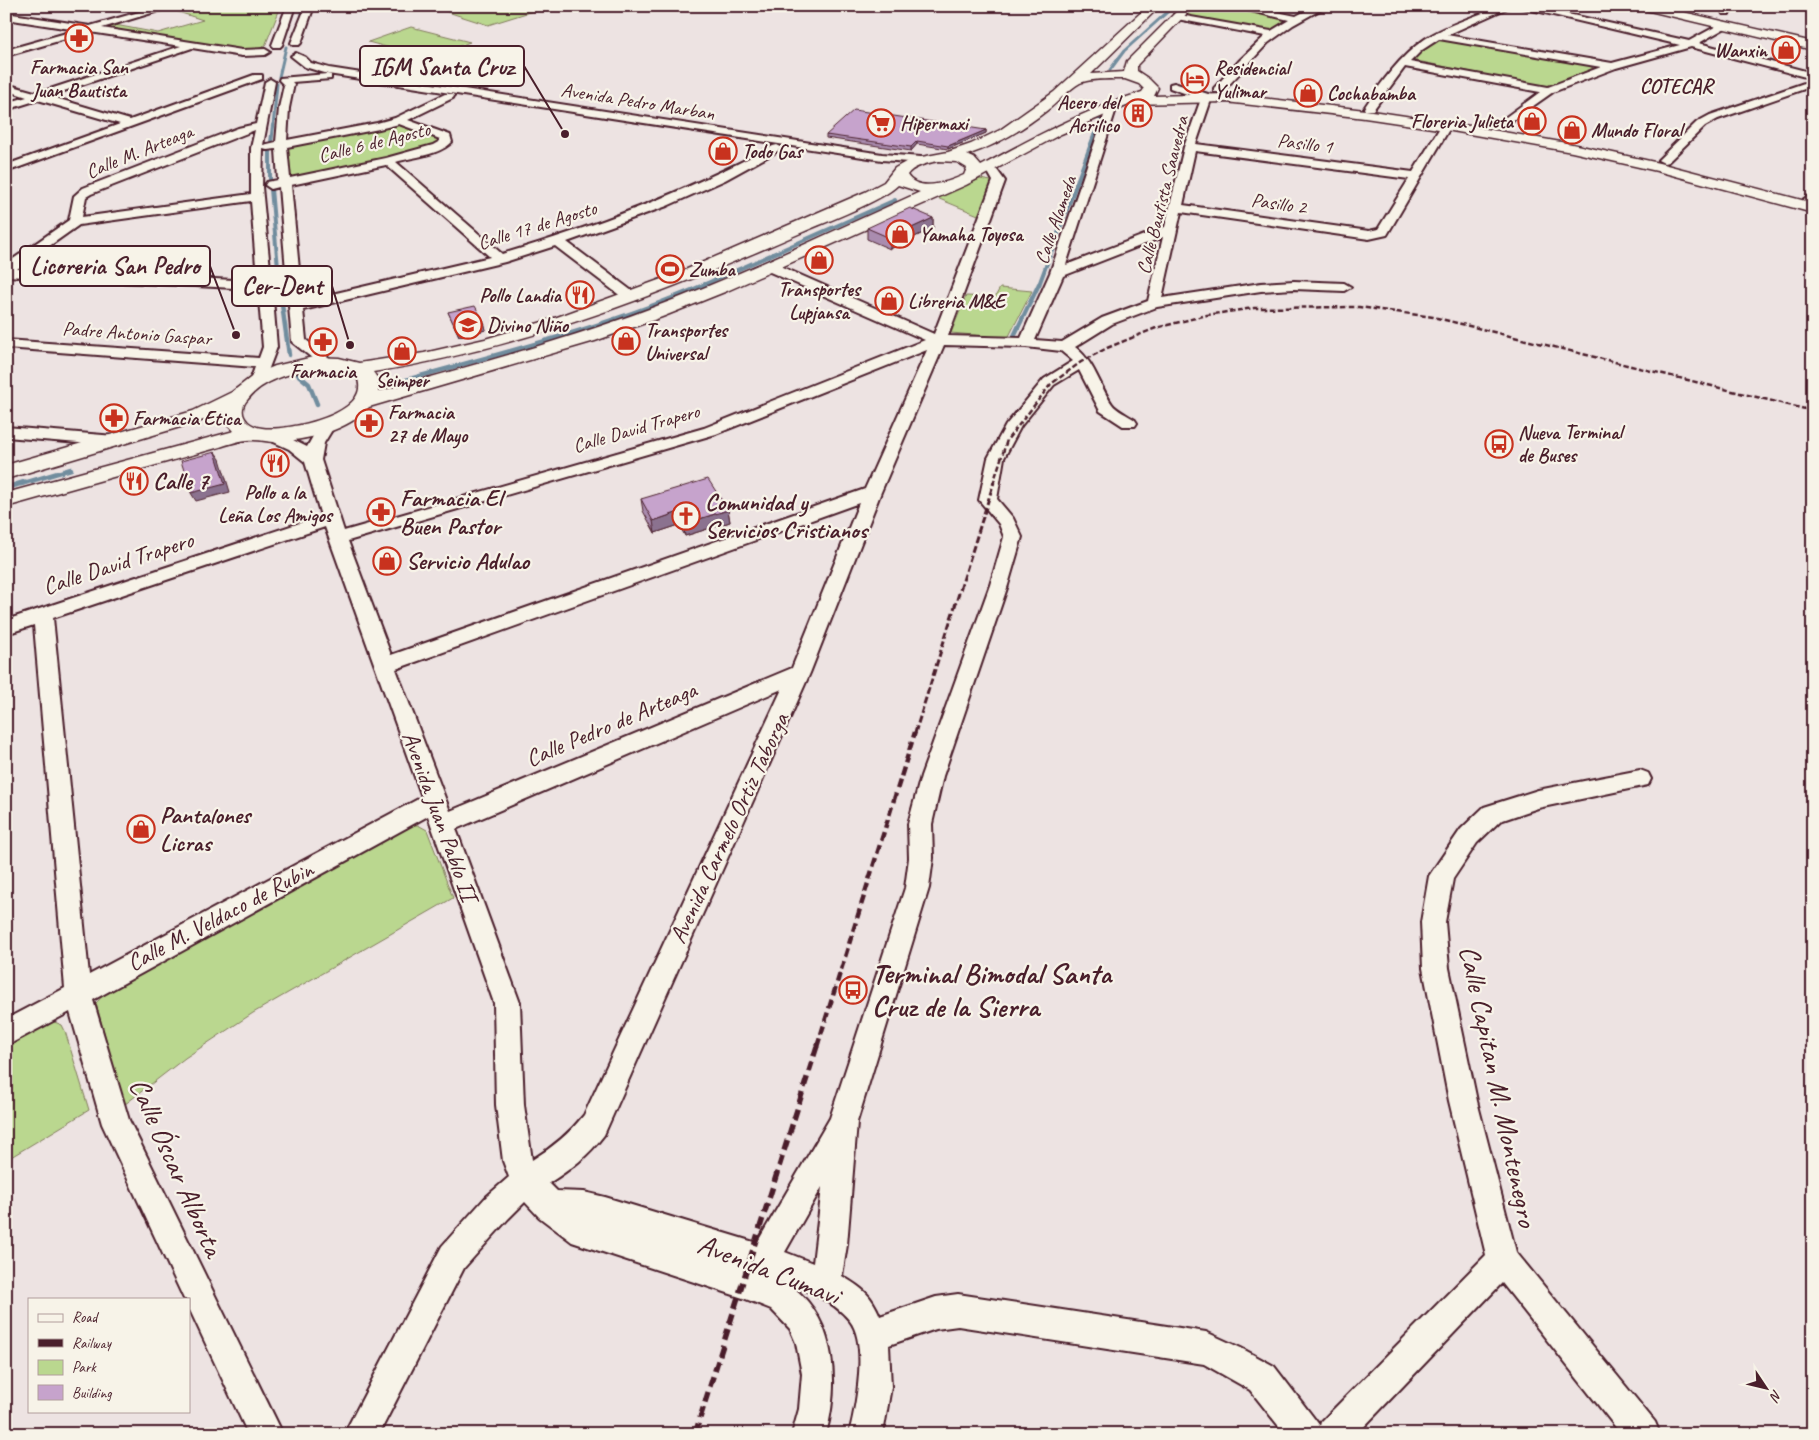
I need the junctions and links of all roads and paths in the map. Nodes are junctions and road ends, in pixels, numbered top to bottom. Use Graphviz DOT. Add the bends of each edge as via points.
graph roads {
  1 [pos="171,6"];
  2 [pos="291,6"];
  3 [pos="310,6"];
  4 [pos="1155,6"];
  5 [pos="1189,6"];
  6 [pos="1234,6"];
  7 [pos="1323,6"];
  8 [pos="1508,6"];
  9 [pos="1519,6"];
  10 [pos="1641,6"];
  11 [pos="1662,6"];
  12 [pos="1676,6"];
  13 [pos="1712,8"];
  14 [pos="1730,9"];
  15 [pos="6,16"];
  16 [pos="1177,16"];
  17 [pos="1745,16"];
  18 [pos="1295,18"];
  19 [pos="1724,25"];
  20 [pos="90,29"];
  21 [pos="1272,34"];
  22 [pos="1437,36"];
  23 [pos="1813,39"];
  24 [pos="296,43"];
  25 [pos="1691,44"];
  26 [pos="193,45"];
  27 [pos="277,45"];
  28 [pos="1813,46"];
  29 [pos="6,53"];
  30 [pos="296,56"];
  31 [pos="1405,64"];
  32 [pos="1613,66"];
  33 [pos="263,68"];
  34 [pos="1813,76"];
  35 [pos="284,79"];
  36 [pos="1140,80"];
  37 [pos="1813,83"];
  38 [pos="1079,86"];
  39 [pos="6,88"];
  40 [pos="1549,90"];
  41 [pos="1212,94"];
  42 [pos="38,96"];
  43 [pos="449,96"];
  44 [pos="1130,100"];
  45 [pos="1106,102"];
  46 [pos="6,107"];
  47 [pos="1369,108"];
  48 [pos="399,120"];
  49 [pos="129,123"];
  50 [pos="260,126"];
  51 [pos="1446,126"];
  52 [pos="1499,127"];
  53 [pos="1573,144"];
  54 [pos="281,145"];
  55 [pos="256,148"];
  56 [pos="777,148"];
  57 [pos="1190,148"];
  58 [pos="947,157"];
  59 [pos="921,160"];
  60 [pos="1664,160"];
  61 [pos="388,161"];
  62 [pos="7,168"];
  63 [pos="978,172"];
  64 [pos="900,173"];
  65 [pos="1415,176"];
  66 [pos="284,183"];
  67 [pos="950,185"];
  68 [pos="257,192"];
  69 [pos="1812,202"];
  70 [pos="1176,208"];
  71 [pos="75,222"];
  72 [pos="1170,229"];
  73 [pos="557,241"];
  74 [pos="500,259"];
  75 [pos="768,266"];
  76 [pos="6,271"];
  77 [pos="1057,273"];
  78 [pos="264,283"];
  79 [pos="293,283"];
  80 [pos="1344,287"];
  81 [pos="631,297"];
  82 [pos="1154,303"];
  83 [pos="296,307"];
  84 [pos="939,340"];
  85 [pos="1026,343"];
  86 [pos="6,344"];
  87 [pos="1073,355"];
  88 [pos="327,363"];
  89 [pos="358,369"];
  90 [pos="261,372"];
  91 [pos="239,396"];
  92 [pos="361,403"];
  93 [pos="1129,423"];
  94 [pos="327,425"];
  95 [pos="6,432"];
  96 [pos="262,434"];
  97 [pos="43,436"];
  98 [pos="115,441"];
  99 [pos="47,460"];
  100 [pos="313,460"];
  101 [pos="6,472"];
  102 [pos="872,492"];
  103 [pos="6,500"];
  104 [pos="335,529"];
  105 [pos="43,614"];
  106 [pos="6,626"];
  107 [pos="385,665"];
  108 [pos="800,673"];
  109 [pos="1640,779"];
  110 [pos="435,801"];
  111 [pos="444,824"];
  112 [pos="78,993"];
  113 [pos="6,1033"];
  114 [pos="843,1122"];
  115 [pos="526,1181"];
  116 [pos="550,1206"];
  117 [pos="764,1260"];
  118 [pos="1503,1260"];
  119 [pos="825,1284"];
  120 [pos="871,1335"];
  121 [pos="266,1434"];
  122 [pos="361,1434"];
  123 [pos="809,1434"];
  124 [pos="866,1434"];
  125 [pos="1306,1434"];
  126 [pos="1333,1434"];
  127 [pos="1643,1434"];
  1 -- 20 [label="street"];
  2 -- 27 [label="street"];
  3 -- 24 [label="street"];
  4 -- 38 [label="main road"];
  5 -- 16 [label="main road"];
  6 -- 18 [label="street"];
  7 -- 18 [label="street, Calle Bautista Saavedra"];
  8 -- 22 [label="street"];
  9 -- 25 [label="street"];
  10 -- 19 [label="main road"];
  11 -- 23 [label="main road"];
  12 -- 23 [label="main road"];
  13 -- 14 [label="main road"];
  14 -- 17 [label="main road"];
  15 -- 20 [label="street"];
  16 -- 21 [label="street"];
  16 -- 36 [label="main road" via="1131,64 1130,72"];
  18 -- 21 [label="street, Calle Bautista Saavedra"];
  19 -- 25 [label="street"];
  19 -- 28 [label="main road"];
  20 -- 26 [label="street"];
  20 -- 29 [label="street"];
  21 -- 41 [label="street, Calle Bautista Saavedra"];
  22 -- 31 [label="street" via="1419,47"];
  22 -- 32 [label="street"];
  24 -- 27 [label="street"];
  24 -- 30 [label="street"];
  25 -- 32 [label="street"];
  25 -- 34 [label="street"];
  26 -- 33 [label="street" via="242,53"];
  26 -- 42 [label="street"];
  27 -- 33 [label="street" via="266,48"];
  30 -- 35 [label="street" via="292,74"];
  30 -- 59 [label="street, Avenida Pedro Marban" via="313,68 328,71 882,157"];
  31 -- 40 [label="street"];
  31 -- 47 [label="street"];
  32 -- 40 [label="street"];
  33 -- 35 [label="street, Avenida Pedro Marban"];
  33 -- 49 [label="street"];
  33 -- 50 [label="street"];
  35 -- 43 [label="street, Avenida Pedro Marban" via="325,76"];
  35 -- 54 [label="street" via="289,84"];
  36 -- 38 [label="main road" via="1099,77"];
  36 -- 41 [label="main road"];
  36 -- 44 [label="main road" via="1148,84 1151,92"];
  37 -- 60 [label="street" via="1714,117 1701,124"];
  38 -- 58 [label="main road" via="1014,127 970,150"];
  39 -- 42 [label="street"];
  40 -- 52 [label="street"];
  41 -- 44 [label="main road"];
  41 -- 47 [label="main road"];
  41 -- 51 [label="main road"];
  41 -- 57 [label="street, Calle Bautista Saavedra"];
  42 -- 46 [label="street"];
  42 -- 49 [label="street"];
  43 -- 48 [label="street, Calle 6 de Agosto"];
  43 -- 56 [label="street, Avenida Pedro Marban"];
  44 -- 45 [label="main road"];
  45 -- 63 [label="main road"];
  45 -- 77 [label="street, Calle Alameda"];
  47 -- 52 [label="main road"];
  48 -- 54 [label="street, Calle 6 de Agosto"];
  48 -- 61 [label="street, Calle 6 de Agosto" via="446,137 446,142"];
  49 -- 62 [label="street"];
  50 -- 55 [label="street"];
  50 -- 71 [label="street, Calle M. Arteaga" via="242,130 87,191 80,196"];
  51 -- 53 [label="main road"];
  51 -- 65 [label="street"];
  52 -- 53 [label="main road"];
  53 -- 60 [label="main road"];
  53 -- 69 [label="main road"];
  54 -- 55 [label="street, Calle 6 de Agosto"];
  54 -- 66 [label="street"];
  55 -- 68 [label="street"];
  56 -- 64 [label="street, Avenida Pedro Marban" via="878,163"];
  56 -- 73 [label="street, Calle 17 de Agosto" via="685,196"];
  57 -- 65 [label="street, Pasillo 1"];
  57 -- 70 [label="street, Calle Bautista Saavedra"];
  58 -- 59 [label="main road"];
  58 -- 63 [label="main road" via="974,164"];
  59 -- 64 [label="main road"];
  60 -- 69 [label="main road"];
  61 -- 66 [label="street, Calle 6 de Agosto"];
  61 -- 74 [label="street"];
  63 -- 67 [label="main road"];
  63 -- 84 [label="street, Avenida Carmelo Ortiz Taborga" via="997,176 999,181"];
  64 -- 67 [label="main road" via="904,183 921,188"];
  64 -- 81 [label="main road" via="889,185 853,203"];
  65 -- 70 [label="street, Pasillo 2" via="1383,232 1377,234"];
  66 -- 68 [label="street, Calle 6 de Agosto"];
  66 -- 79 [label="street"];
  67 -- 75 [label="main road"];
  68 -- 71 [label="street, Calle 6 de Agosto"];
  68 -- 78 [label="street"];
  70 -- 72 [label="street, Calle Bautista Saavedra"];
  71 -- 76 [label="street"];
  72 -- 77 [label="street"];
  72 -- 82 [label="street, Calle Bautista Saavedra"];
  73 -- 74 [label="street, Calle 17 de Agosto"];
  73 -- 81 [label="street"];
  74 -- 83 [label="street, Calle 17 de Agosto" via="405,284"];
  75 -- 84 [label="street"];
  75 -- 92 [label="main road" via="705,294 588,337"];
  76 -- 78 [label="street"];
  77 -- 85 [label="street, Calle Alameda"];
  78 -- 79 [label="street"];
  78 -- 90 [label="street" via="270,347"];
  79 -- 83 [label="street"];
  80 -- 82 [label="street" via="1261,287"];
  81 -- 89 [label="main road" via="533,331 450,354"];
  82 -- 87 [label="street" via="1107,321"];
  83 -- 88 [label="street" via="299,342"];
  84 -- 85 [label="street"];
  84 -- 102 [label="street, Avenida Carmelo Ortiz Taborga"];
  84 -- 104 [label="street, Calle David Trapero" via="710,431"];
  85 -- 87 [label="street"];
  86 -- 90 [label="street, Padre Antonio Gaspar"];
  87 -- 93 [label="street" via="1092,378 1106,408"];
  87 -- 114 [label="street" via="1014,425 996,458 988,500 1007,522 1013,537 932,776 920,824 921,858 917,888"];
  88 -- 89 [label="main road"];
  88 -- 90 [label="main road"];
  89 -- 92 [label="main road" via="370,384"];
  90 -- 91 [label="main road"];
  91 -- 96 [label="main road" via="232,414 235,422 242,428"];
  91 -- 98 [label="main road" via="200,415"];
  92 -- 94 [label="main road" via="352,412"];
  94 -- 96 [label="main road" via="308,431"];
  94 -- 100 [label="street" via="316,443"];
  95 -- 97 [label="street"];
  96 -- 100 [label="street" via="295,446"];
  96 -- 103 [label="main road" via="216,441"];
  97 -- 98 [label="street"];
  97 -- 99 [label="street" via="53,446"];
  98 -- 99 [label="main road"];
  99 -- 101 [label="main road"];
  100 -- 104 [label="street, Avenida Juan Pablo II"];
  102 -- 107 [label="street"];
  102 -- 108 [label="street, Avenida Carmelo Ortiz Taborga"];
  104 -- 105 [label="street, Calle David Trapero"];
  104 -- 107 [label="street, Avenida Juan Pablo II"];
  105 -- 106 [label="street, Calle David Trapero"];
  105 -- 112 [label="street, Calle Óscar Alborta"];
  107 -- 110 [label="street, Avenida Juan Pablo II"];
  108 -- 111 [label="street, Calle Pedro de Arteaga"];
  108 -- 115 [label="street, Avenida Carmelo Ortiz Taborga" via="594,1125 565,1156"];
  109 -- 118 [label="street, Calle Capitan M. Montenegro" via="1538,798 1492,814 1469,836 1441,876 1433,922 1436,968 1463,1101"];
  110 -- 111 [label="street, Avenida Juan Pablo II"];
  110 -- 112 [label="street, Calle M. Veldaco de Rubin"];
  111 -- 115 [label="street, Avenida Juan Pablo II" via="507,1003 510,1105 517,1161"];
  112 -- 113 [label="street, Calle M. Veldaco de Rubin"];
  112 -- 121 [label="street, Calle Óscar Alborta" via="116,1124"];
  114 -- 117 [label="street"];
  114 -- 119 [label="street" via="832,1244"];
  115 -- 116 [label="street, Avenida Cumavi"];
  115 -- 122 [label="street, Avenida Carmelo Ortiz Taborga" via="453,1256"];
  116 -- 117 [label="street, Avenida Cumavi" via="593,1208"];
  116 -- 123 [label="street, Avenida Cumavi" via="583,1231 743,1282 782,1298 801,1318 812,1342 818,1374 816,1409"];
  117 -- 119 [label="street, Avenida Cumavi"];
  118 -- 126 [label="street"];
  118 -- 127 [label="street, Calle Capitan M. Montenegro"];
  119 -- 120 [label="street, Avenida Cumavi" via="848,1297 861,1310"];
  120 -- 124 [label="street, Avenida Cumavi" via="876,1360 876,1386"];
  120 -- 125 [label="street" via="936,1313 958,1310 1206,1348 1262,1378"];
}
